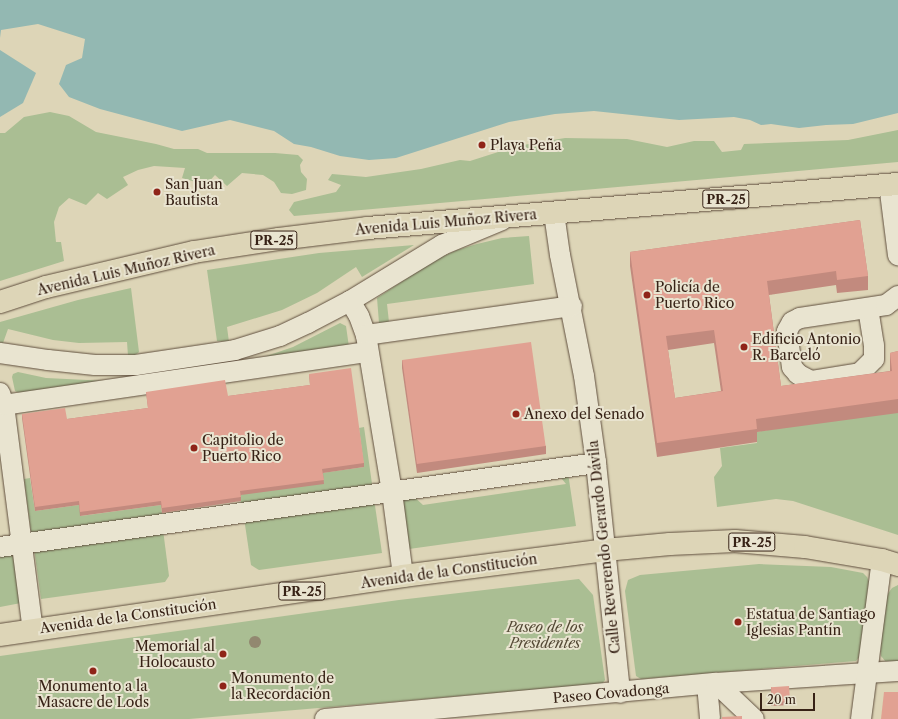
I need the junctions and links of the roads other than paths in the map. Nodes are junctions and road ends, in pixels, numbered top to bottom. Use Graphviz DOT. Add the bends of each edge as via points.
graph roads {
  1 [pos="894,184"];
  2 [pos="554,213"];
  3 [pos="510,217"];
  4 [pos="898,255"];
  5 [pos="898,296"];
  6 [pos="350,301"];
  7 [pos="0,302"];
  8 [pos="572,306"];
  9 [pos="868,308"];
  10 [pos="367,344"];
  11 [pos="0,353"];
  12 [pos="2,399"];
  13 [pos="596,463"];
  14 [pos="392,492"];
  15 [pos="23,544"];
  16 [pos="0,547"];
  17 [pos="605,550"];
  18 [pos="890,562"];
  19 [pos="403,576"];
  20 [pos="33,630"];
  21 [pos="0,634"];
  22 [pos="898,671"];
  23 [pos="867,672"];
  24 [pos="712,683"];
  25 [pos="620,693"];
  26 [pos="710,718"];
  27 [pos="325,719"];
  28 [pos="754,719"];
  29 [pos="861,719"];
  1 -- 2 [label="main road, Avenida Luis Muñoz Rivera / PR-25"];
  1 -- 4 [label="street"];
  2 -- 3 [label="main road, Avenida Luis Muñoz Rivera / PR-25"];
  2 -- 8 [label="street, Calle Reverendo Gerardo Dávila" via="560,255"];
  3 -- 6 [label="street" via="442,245"];
  3 -- 7 [label="main road, Avenida Luis Muñoz Rivera / PR-25" via="368,228 194,252 70,281"];
  5 -- 9 [label="street" via="886,305"];
  6 -- 10 [label="street" via="359,316"];
  6 -- 11 [label="street" via="280,336 235,350 136,364 95,365"];
  8 -- 10 [label="street"];
  8 -- 13 [label="street, Calle Reverendo Gerardo Dávila"];
  9 -- 9 [label="street" via="800,318 792,322 787,331 792,368 811,381 860,373 874,359"];
  10 -- 12 [label="street"];
  10 -- 14 [label="street"];
  12 -- 15 [label="street"];
  13 -- 14 [label="street"];
  13 -- 17 [label="street, Calle Reverendo Gerardo Dávila"];
  14 -- 15 [label="street"];
  14 -- 19 [label="street"];
  15 -- 16 [label="street"];
  15 -- 20 [label="street"];
  17 -- 18 [label="main road, Avenida de la Constitución / PR-25" via="735,541 805,547"];
  17 -- 19 [label="main road, Avenida de la Constitución / PR-25"];
  17 -- 25 [label="street, Calle Reverendo Gerardo Dávila"];
  18 -- 23 [label="street"];
  19 -- 20 [label="main road, Avenida de la Constitución / PR-25"];
  20 -- 21 [label="main road, Avenida de la Constitución / PR-25"];
  22 -- 23 [label="street, Paseo Covadonga"];
  23 -- 24 [label="street, Paseo Covadonga"];
  23 -- 29 [label="street"];
  24 -- 25 [label="street, Paseo Covadonga"];
  24 -- 26 [label="street"];
  24 -- 28 [label="street"];
  25 -- 27 [label="street, Paseo Covadonga"];
}
